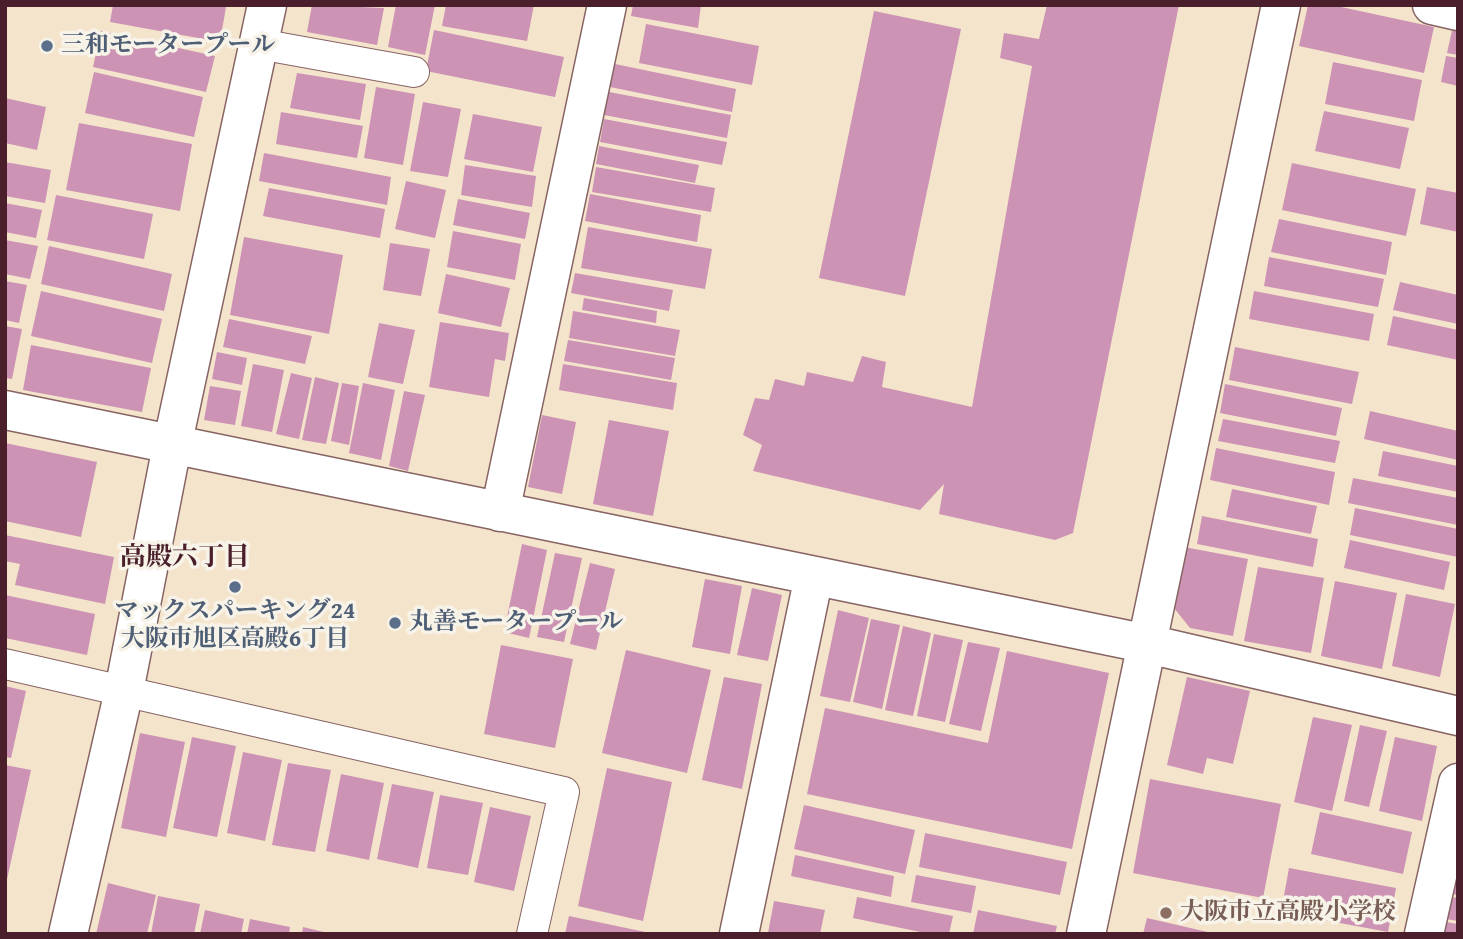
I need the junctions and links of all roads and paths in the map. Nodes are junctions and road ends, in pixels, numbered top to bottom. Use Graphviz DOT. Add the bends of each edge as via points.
graph roads {
  1 [pos="267,5"];
  2 [pos="607,5"];
  3 [pos="1281,5"];
  4 [pos="1432,5"];
  5 [pos="1458,11"];
  6 [pos="259,44"];
  7 [pos="414,72"];
  8 [pos="5,410"];
  9 [pos="172,446"];
  10 [pos="500,512"];
  11 [pos="814,576"];
  12 [pos="1148,644"];
  13 [pos="5,664"];
  14 [pos="124,691"];
  15 [pos="1458,716"];
  16 [pos="1458,783"];
  17 [pos="68,934"];
  18 [pos="532,934"];
  19 [pos="739,934"];
  20 [pos="1086,934"];
  21 [pos="1424,934"];
  1 -- 6 [label="street"];
  2 -- 10 [label="street"];
  3 -- 12 [label="street"];
  4 -- 5 [label="street"];
  6 -- 7 [label="lane"];
  6 -- 9 [label="street"];
  8 -- 9 [label="street"];
  9 -- 10 [label="street"];
  9 -- 14 [label="street"];
  10 -- 11 [label="street"];
  11 -- 12 [label="street"];
  11 -- 19 [label="street"];
  12 -- 15 [label="street"];
  12 -- 20 [label="street"];
  13 -- 14 [label="lane"];
  14 -- 17 [label="street"];
  14 -- 18 [label="lane" via="564,792"];
  16 -- 21 [label="street"];
}
